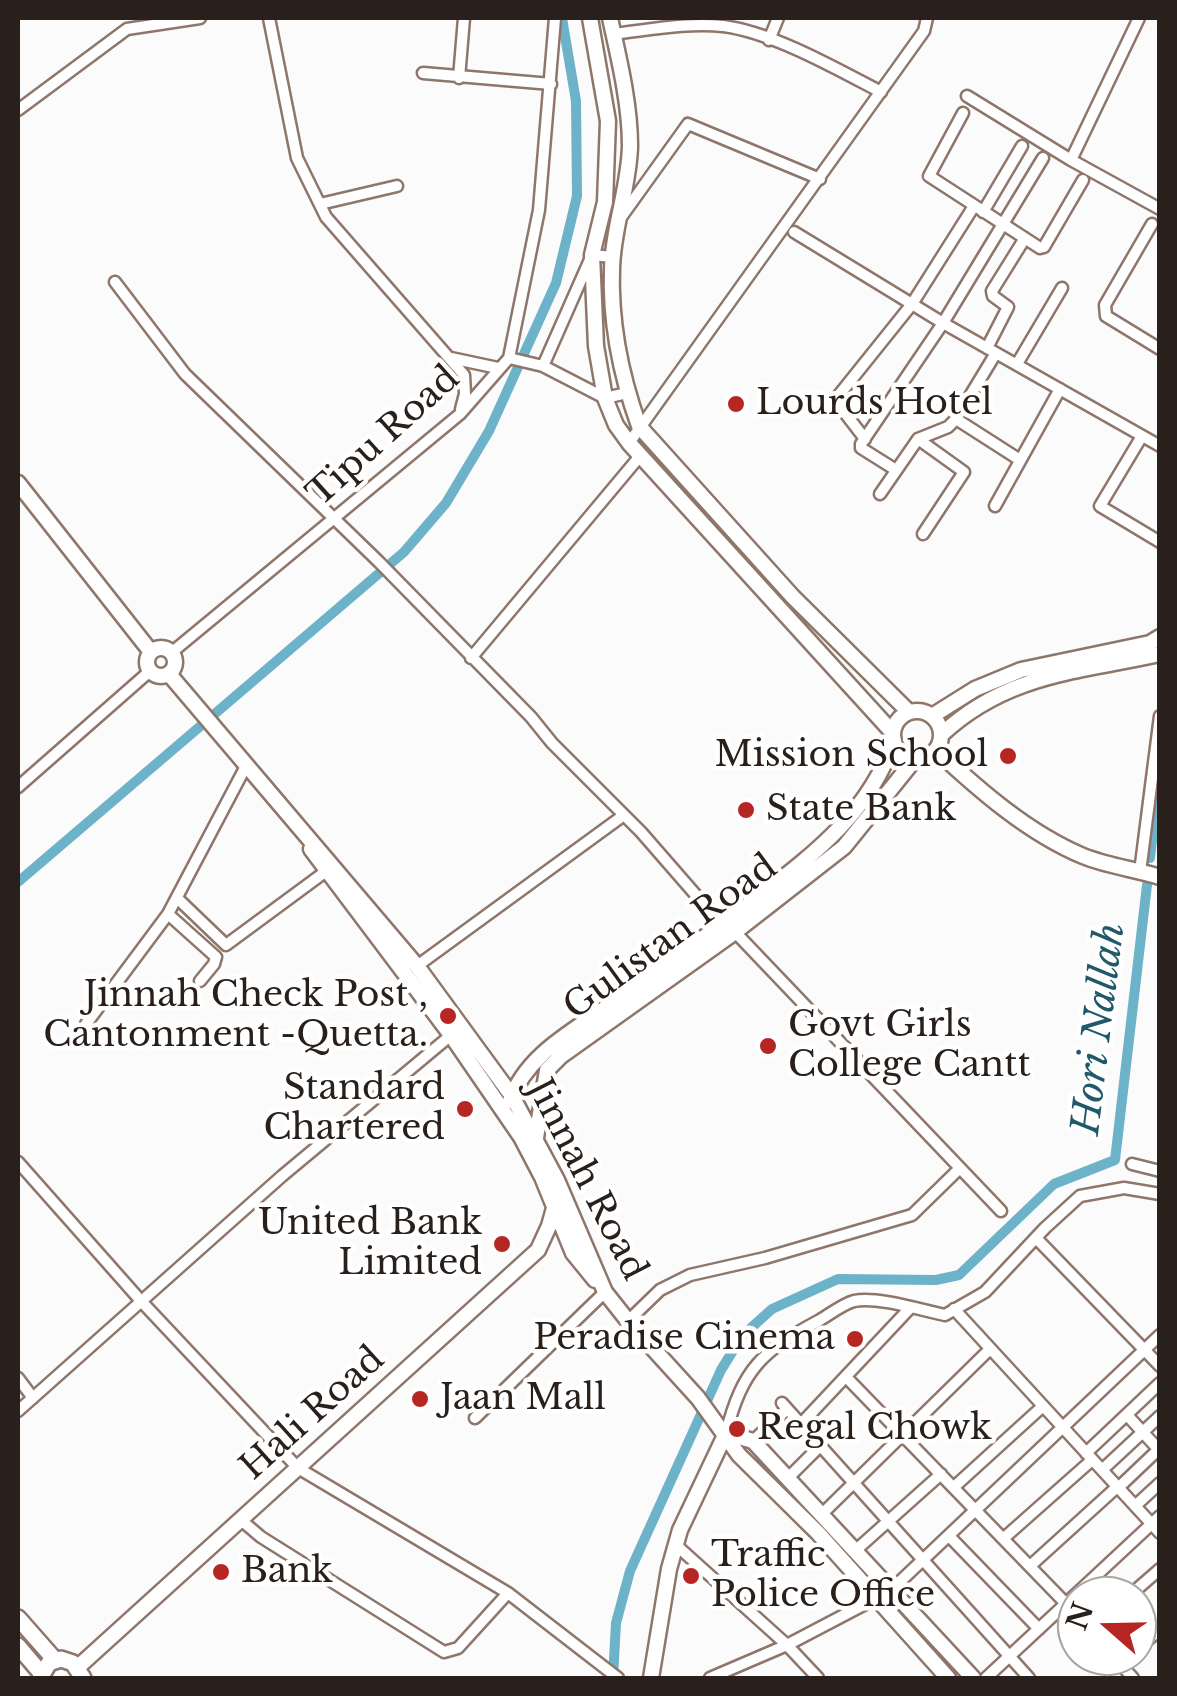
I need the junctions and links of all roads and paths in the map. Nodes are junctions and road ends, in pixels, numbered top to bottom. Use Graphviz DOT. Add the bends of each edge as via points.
graph roads {
  1 [pos="200,18"];
  2 [pos="268,18"];
  3 [pos="464,18"];
  4 [pos="555,18"];
  5 [pos="590,18"];
  6 [pos="610,18"];
  7 [pos="619,18"];
  8 [pos="778,18"];
  9 [pos="928,18"];
  10 [pos="1139,18"];
  11 [pos="698,22"];
  12 [pos="617,33"];
  13 [pos="769,40"];
  14 [pos="423,74"];
  15 [pos="459,78"];
  16 [pos="551,84"];
  17 [pos="881,92"];
  18 [pos="967,96"];
  19 [pos="18,110"];
  20 [pos="963,113"];
  21 [pos="1022,146"];
  22 [pos="1043,158"];
  23 [pos="1071,160"];
  24 [pos="820,178"];
  25 [pos="1083,180"];
  26 [pos="397,186"];
  27 [pos="320,204"];
  28 [pos="978,209"];
  29 [pos="1160,209"];
  30 [pos="618,221"];
  31 [pos="1002,224"];
  32 [pos="1152,224"];
  33 [pos="794,232"];
  34 [pos="1024,238"];
  35 [pos="592,256"];
  36 [pos="613,257"];
  37 [pos="115,282"];
  38 [pos="1062,288"];
  39 [pos="912,304"];
  40 [pos="943,323"];
  41 [pos="1160,348"];
  42 [pos="992,350"];
  43 [pos="450,358"];
  44 [pos="514,358"];
  45 [pos="538,364"];
  46 [pos="1017,364"];
  47 [pos="498,368"];
  48 [pos="1060,389"];
  49 [pos="628,393"];
  50 [pos="605,398"];
  51 [pos="460,414"];
  52 [pos="956,419"];
  53 [pos="639,426"];
  54 [pos="1142,436"];
  55 [pos="864,439"];
  56 [pos="918,440"];
  57 [pos="629,443"];
  58 [pos="1160,446"];
  59 [pos="640,456"];
  60 [pos="1020,460"];
  61 [pos="896,470"];
  62 [pos="18,484"];
  63 [pos="880,494"];
  64 [pos="994,506"];
  65 [pos="334,519"];
  66 [pos="923,534"];
  67 [pos="1160,542"];
  68 [pos="1160,637"];
  69 [pos="152,652"];
  70 [pos="171,653"];
  71 [pos="1160,654"];
  72 [pos="472,658"];
  73 [pos="150,671"];
  74 [pos="169,674"];
  75 [pos="909,712"];
  76 [pos="932,716"];
  77 [pos="1160,716"];
  78 [pos="941,734"];
  79 [pos="894,736"];
  80 [pos="936,750"];
  81 [pos="915,758"];
  82 [pos="246,766"];
  83 [pos="18,787"];
  84 [pos="285,810"];
  85 [pos="624,815"];
  86 [pos="325,872"];
  87 [pos="1140,872"];
  88 [pos="1160,877"];
  89 [pos="178,898"];
  90 [pos="168,914"];
  91 [pos="729,929"];
  92 [pos="417,966"];
  93 [pos="200,981"];
  94 [pos="86,1024"];
  95 [pos="456,1031"];
  96 [pos="512,1096"];
  97 [pos="506,1116"];
  98 [pos="536,1138"];
  99 [pos="18,1162"];
  100 [pos="1132,1164"];
  101 [pos="959,1169"];
  102 [pos="1160,1172"];
  103 [pos="560,1187"];
  104 [pos="1160,1194"];
  105 [pos="554,1206"];
  106 [pos="1000,1211"];
  107 [pos="1036,1238"];
  108 [pos="538,1250"];
  109 [pos="573,1253"];
  110 [pos="592,1262"];
  111 [pos="606,1292"];
  112 [pos="142,1301"];
  113 [pos="912,1307"];
  114 [pos="954,1309"];
  115 [pos="628,1321"];
  116 [pos="1160,1335"];
  117 [pos="990,1349"];
  118 [pos="1144,1350"];
  119 [pos="1160,1366"];
  120 [pos="18,1378"];
  121 [pos="847,1378"];
  122 [pos="1160,1384"];
  123 [pos="33,1398"];
  124 [pos="1043,1406"];
  125 [pos="18,1411"];
  126 [pos="1126,1415"];
  127 [pos="1160,1416"];
  128 [pos="474,1418"];
  129 [pos="801,1424"];
  130 [pos="721,1427"];
  131 [pos="1062,1428"];
  132 [pos="1142,1432"];
  133 [pos="902,1434"];
  134 [pos="753,1441"];
  135 [pos="820,1446"];
  136 [pos="1159,1449"];
  137 [pos="1089,1456"];
  138 [pos="298,1468"];
  139 [pos="1102,1470"];
  140 [pos="942,1474"];
  141 [pos="788,1478"];
  142 [pos="853,1483"];
  143 [pos="1160,1483"];
  144 [pos="954,1486"];
  145 [pos="1118,1488"];
  146 [pos="1135,1506"];
  147 [pos="976,1510"];
  148 [pos="822,1514"];
  149 [pos="241,1520"];
  150 [pos="887,1521"];
  151 [pos="1157,1524"];
  152 [pos="950,1536"];
  153 [pos="1004,1538"];
  154 [pos="676,1545"];
  155 [pos="856,1550"];
  156 [pos="922,1561"];
  157 [pos="1030,1566"];
  158 [pos="1098,1576"];
  159 [pos="890,1591"];
  160 [pos="508,1592"];
  161 [pos="1057,1594"];
  162 [pos="875,1599"];
  163 [pos="1057,1613"];
  164 [pos="18,1618"];
  165 [pos="1040,1630"];
  166 [pos="787,1645"];
  167 [pos="18,1646"];
  168 [pos="1011,1656"];
  169 [pos="55,1660"];
  170 [pos="80,1673"];
  171 [pos="40,1676"];
  172 [pos="618,1678"];
  173 [pos="651,1678"];
  174 [pos="710,1678"];
  175 [pos="818,1678"];
  176 [pos="948,1678"];
  177 [pos="973,1678"];
  178 [pos="986,1678"];
  179 [pos="1030,1678"];
  1 -- 19 [label="street" via="127,28"];
  2 -- 27 [label="street" via="297,158"];
  3 -- 15 [label="street"];
  4 -- 16 [label="street"];
  5 -- 35 [label="main road" via="608,121 604,202"];
  6 -- 12 [label="main road"];
  7 -- 12 [label="street"];
  8 -- 13 [label="street"];
  9 -- 17 [label="street"];
  10 -- 23 [label="street"];
  11 -- 12 [label="street"];
  11 -- 13 [label="street"];
  12 -- 30 [label="main road" via="630,148"];
  13 -- 17 [label="street"];
  14 -- 15 [label="street"];
  15 -- 16 [label="street"];
  16 -- 44 [label="street"];
  17 -- 24 [label="street"];
  18 -- 23 [label="street"];
  20 -- 28 [label="street" via="930,176"];
  21 -- 28 [label="street"];
  22 -- 31 [label="street"];
  23 -- 29 [label="street"];
  24 -- 30 [label="street" via="688,124"];
  24 -- 53 [label="street"];
  25 -- 34 [label="street" via="1044,248"];
  26 -- 27 [label="street"];
  27 -- 43 [label="street"];
  28 -- 31 [label="street"];
  28 -- 39 [label="street"];
  30 -- 36 [label="main road"];
  31 -- 34 [label="street"];
  31 -- 40 [label="street"];
  32 -- 41 [label="street" via="1105,305 1115,324"];
  33 -- 39 [label="street"];
  34 -- 42 [label="street" via="992,292 1008,308"];
  35 -- 36 [label="street"];
  35 -- 45 [label="street"];
  35 -- 50 [label="main road"];
  36 -- 49 [label="main road" via="614,318"];
  37 -- 65 [label="street" via="185,374"];
  38 -- 46 [label="street"];
  39 -- 40 [label="street"];
  39 -- 55 [label="street" via="835,400"];
  40 -- 42 [label="street"];
  40 -- 55 [label="street"];
  42 -- 46 [label="street"];
  42 -- 52 [label="street"];
  43 -- 47 [label="street"];
  43 -- 51 [label="street" via="464,376"];
  44 -- 45 [label="street"];
  44 -- 47 [label="street, Tipu Road"];
  45 -- 50 [label="street"];
  46 -- 48 [label="street"];
  47 -- 51 [label="street, Tipu Road"];
  48 -- 54 [label="street"];
  48 -- 60 [label="street"];
  49 -- 50 [label="street"];
  49 -- 53 [label="main road"];
  50 -- 57 [label="main road"];
  51 -- 65 [label="street, Tipu Road"];
  52 -- 56 [label="street"];
  52 -- 60 [label="street"];
  53 -- 57 [label="street"];
  53 -- 75 [label="main road"];
  54 -- 58 [label="street"];
  54 -- 67 [label="street" via="1100,506"];
  55 -- 61 [label="street" via="861,448"];
  56 -- 61 [label="street"];
  56 -- 66 [label="street" via="964,472"];
  57 -- 59 [label="main road"];
  59 -- 72 [label="street"];
  59 -- 79 [label="main road"];
  60 -- 64 [label="street"];
  61 -- 63 [label="street"];
  62 -- 69 [label="main road"];
  65 -- 70 [label="street, Tipu Road"];
  65 -- 72 [label="street"];
  68 -- 76 [label="main road" via="1021,670"];
  69 -- 70 [label="main road"];
  69 -- 73 [label="main road"];
  70 -- 74 [label="main road"];
  71 -- 78 [label="main road" via="1015,685"];
  72 -- 85 [label="street"];
  73 -- 74 [label="main road"];
  73 -- 83 [label="street"];
  74 -- 82 [label="main road, Jinnah Road"];
  75 -- 76 [label="main road"];
  75 -- 79 [label="main road" via="898,720"];
  76 -- 78 [label="main road"];
  77 -- 87 [label="street"];
  78 -- 80 [label="main road"];
  79 -- 81 [label="main road" via="902,753"];
  79 -- 91 [label="main road, Gulistan Road" via="868,795 844,826"];
  80 -- 81 [label="main road"];
  80 -- 87 [label="main road" via="984,794 1066,848"];
  81 -- 91 [label="main road, Gulistan Road" via="844,847"];
  82 -- 84 [label="main road, Jinnah Road"];
  82 -- 89 [label="street"];
  84 -- 86 [label="main road, Jinnah Road"];
  84 -- 92 [label="main road, Jinnah Road"];
  85 -- 91 [label="street"];
  85 -- 92 [label="street"];
  86 -- 89 [label="street" via="226,944"];
  86 -- 95 [label="main road, Jinnah Road"];
  87 -- 88 [label="main road"];
  89 -- 90 [label="street"];
  90 -- 93 [label="street" via="216,956"];
  90 -- 94 [label="street"];
  91 -- 96 [label="main road, Gulistan Road" via="540,1055"];
  91 -- 98 [label="main road, Gulistan Road" via="547,1070"];
  91 -- 101 [label="street"];
  92 -- 95 [label="main road, Jinnah Road"];
  95 -- 96 [label="main road, Jinnah Road"];
  95 -- 97 [label="main road, Jinnah Road"];
  95 -- 112 [label="street"];
  96 -- 97 [label="main road, Gulistan Road"];
  96 -- 98 [label="main road, Jinnah Road"];
  97 -- 105 [label="main road, Jinnah Road"];
  98 -- 103 [label="main road, Jinnah Road"];
  99 -- 112 [label="street"];
  100 -- 102 [label="street"];
  101 -- 106 [label="street"];
  101 -- 115 [label="street" via="912,1215 690,1275 660,1290"];
  103 -- 105 [label="main road, Hali Road"];
  103 -- 110 [label="main road, Jinnah Road"];
  104 -- 107 [label="street" via="1124,1188 1080,1196"];
  105 -- 108 [label="main road, Hali Road"];
  105 -- 109 [label="main road, Jinnah Road"];
  107 -- 114 [label="street" via="985,1292"];
  107 -- 118 [label="street"];
  108 -- 109 [label="main road"];
  108 -- 138 [label="main road, Hali Road"];
  109 -- 110 [label="main road"];
  109 -- 111 [label="main road, Jinnah Road"];
  110 -- 111 [label="main road, Jinnah Road"];
  111 -- 115 [label="main road, Jinnah Road"];
  111 -- 128 [label="street"];
  112 -- 123 [label="street"];
  112 -- 138 [label="street"];
  113 -- 114 [label="street" via="945,1315"];
  113 -- 121 [label="street"];
  113 -- 130 [label="street" via="854,1301 797,1332 757,1361"];
  114 -- 117 [label="street"];
  115 -- 130 [label="main road, Jinnah Road"];
  116 -- 118 [label="street"];
  117 -- 124 [label="street"];
  117 -- 133 [label="street"];
  118 -- 119 [label="street"];
  118 -- 131 [label="street"];
  120 -- 123 [label="street"];
  121 -- 129 [label="street"];
  121 -- 133 [label="street"];
  122 -- 126 [label="street"];
  123 -- 125 [label="street"];
  124 -- 131 [label="street"];
  124 -- 144 [label="street"];
  126 -- 132 [label="street"];
  126 -- 137 [label="street"];
  127 -- 132 [label="street"];
  129 -- 134 [label="street" via="785,1406"];
  129 -- 135 [label="street"];
  130 -- 134 [label="main road"];
  130 -- 154 [label="main road"];
  130 -- 162 [label="main road, Jinnah Road" via="739,1455"];
  131 -- 137 [label="street"];
  131 -- 147 [label="street"];
  132 -- 136 [label="street"];
  132 -- 139 [label="street"];
  133 -- 140 [label="street"];
  133 -- 142 [label="street"];
  134 -- 141 [label="main road"];
  135 -- 141 [label="street"];
  135 -- 142 [label="street"];
  136 -- 145 [label="street"];
  137 -- 139 [label="street"];
  137 -- 153 [label="street"];
  138 -- 149 [label="main road, Hali Road"];
  138 -- 160 [label="street"];
  139 -- 145 [label="street"];
  140 -- 144 [label="street"];
  140 -- 150 [label="street"];
  141 -- 148 [label="main road"];
  142 -- 148 [label="street"];
  142 -- 150 [label="street"];
  143 -- 146 [label="street"];
  144 -- 147 [label="street"];
  145 -- 146 [label="street"];
  145 -- 157 [label="street"];
  146 -- 151 [label="street"];
  147 -- 152 [label="street"];
  147 -- 153 [label="street"];
  148 -- 155 [label="main road"];
  149 -- 160 [label="street" via="444,1652 458,1648"];
  149 -- 170 [label="main road, Hali Road"];
  150 -- 155 [label="street"];
  150 -- 156 [label="street"];
  151 -- 158 [label="street"];
  152 -- 156 [label="street"];
  152 -- 165 [label="street"];
  153 -- 157 [label="street"];
  154 -- 166 [label="street"];
  154 -- 173 [label="main road"];
  155 -- 159 [label="main road"];
  156 -- 159 [label="street"];
  156 -- 168 [label="street"];
  157 -- 161 [label="street"];
  159 -- 162 [label="street"];
  159 -- 177 [label="main road"];
  160 -- 172 [label="street"];
  162 -- 166 [label="street"];
  162 -- 176 [label="main road, Jinnah Road"];
  163 -- 165 [label="street"];
  164 -- 169 [label="main road"];
  165 -- 168 [label="street"];
  166 -- 174 [label="street"];
  166 -- 175 [label="street"];
  167 -- 171 [label="main road"];
  168 -- 178 [label="street"];
  168 -- 179 [label="street"];
  169 -- 170 [label="main road" via="67,1660"];
  169 -- 171 [label="main road"];
}
